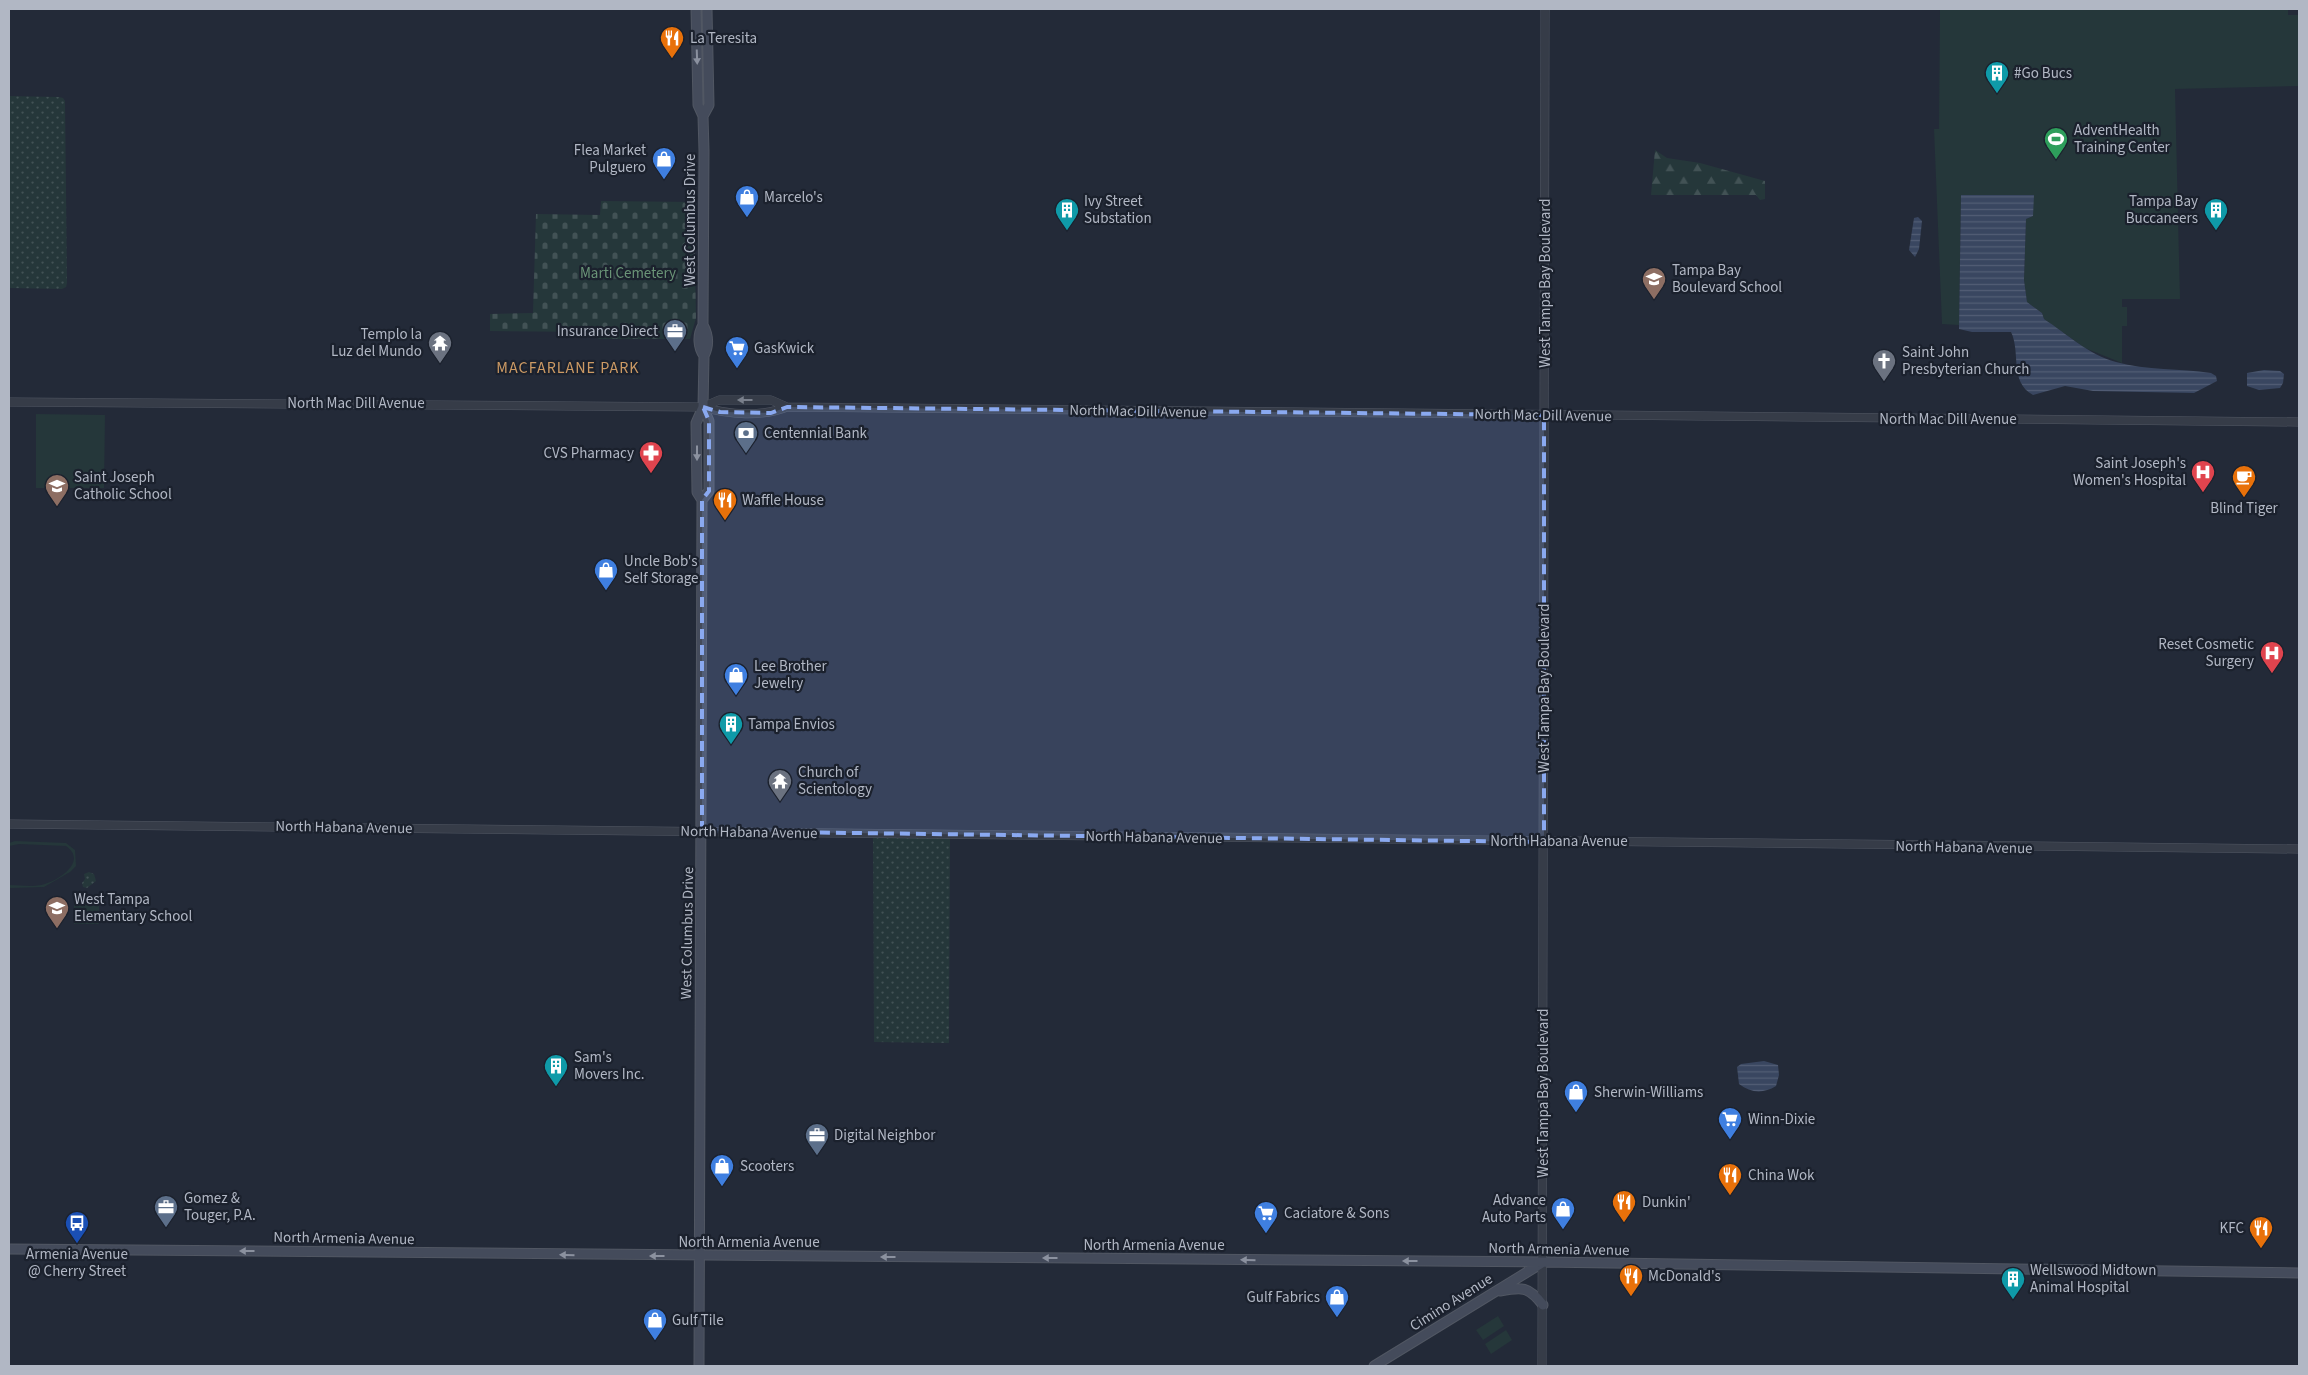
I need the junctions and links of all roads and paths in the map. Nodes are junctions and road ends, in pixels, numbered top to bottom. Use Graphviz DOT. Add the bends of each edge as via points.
graph roads {
  1 [pos="696,9"];
  2 [pos="707,9"];
  3 [pos="1545,9"];
  4 [pos="704,116"];
  5 [pos="9,402"];
  6 [pos="704,407"];
  7 [pos="786,407"];
  8 [pos="1544,415"];
  9 [pos="2299,422"];
  10 [pos="9,824"];
  11 [pos="702,832"];
  12 [pos="1544,842"];
  13 [pos="2299,849"];
  14 [pos="9,1249"];
  15 [pos="698,1256"];
  16 [pos="1543,1262"];
  17 [pos="2299,1273"];
  18 [pos="1495,1292"];
  19 [pos="1543,1305"];
  20 [pos="699,1366"];
  21 [pos="1374,1366"];
  22 [pos="1542,1366"];
  1 -- 4 [label="main road, West Columbus Drive, one-way" via="698,105"];
  2 -- 4 [label="main road, West Columbus Drive" via="709,105"];
  3 -- 8 [label="street, West Tampa Bay Boulevard"];
  4 -- 6 [label="main road, West Columbus Drive" via="704,325 708,334 704,356"];
  5 -- 6 [label="street, North Mac Dill Avenue"];
  6 -- 7 [label="street, North Mac Dill Avenue" via="720,412 771,413"];
  7 -- 6 [label="street, North Mac Dill Avenue, one-way" via="771,400 719,400"];
  6 -- 11 [label="main road, West Columbus Drive" via="696,423 697,492 702,500"];
  7 -- 8 [label="street, North Mac Dill Avenue"];
  8 -- 9 [label="street, North Mac Dill Avenue"];
  8 -- 12 [label="street, West Tampa Bay Boulevard"];
  10 -- 11 [label="street, North Habana Avenue"];
  11 -- 12 [label="street, North Habana Avenue"];
  11 -- 15 [label="main road, West Columbus Drive"];
  12 -- 13 [label="street, North Habana Avenue"];
  12 -- 16 [label="street, West Tampa Bay Boulevard"];
  15 -- 14 [label="main road, North Armenia Avenue, one-way"];
  16 -- 15 [label="main road, North Armenia Avenue, one-way"];
  15 -- 20 [label="main road, West Columbus Drive"];
  16 -- 17 [label="main road, North Armenia Avenue"];
  16 -- 18 [label="main road, Cimino Avenue"];
  16 -- 19 [label="street, West Tampa Bay Boulevard"];
  18 -- 19 [label="main road" via="1518,1287 1528,1290"];
  18 -- 21 [label="main road, Cimino Avenue"];
  19 -- 22 [label="street, West Tampa Bay Boulevard"];
}
